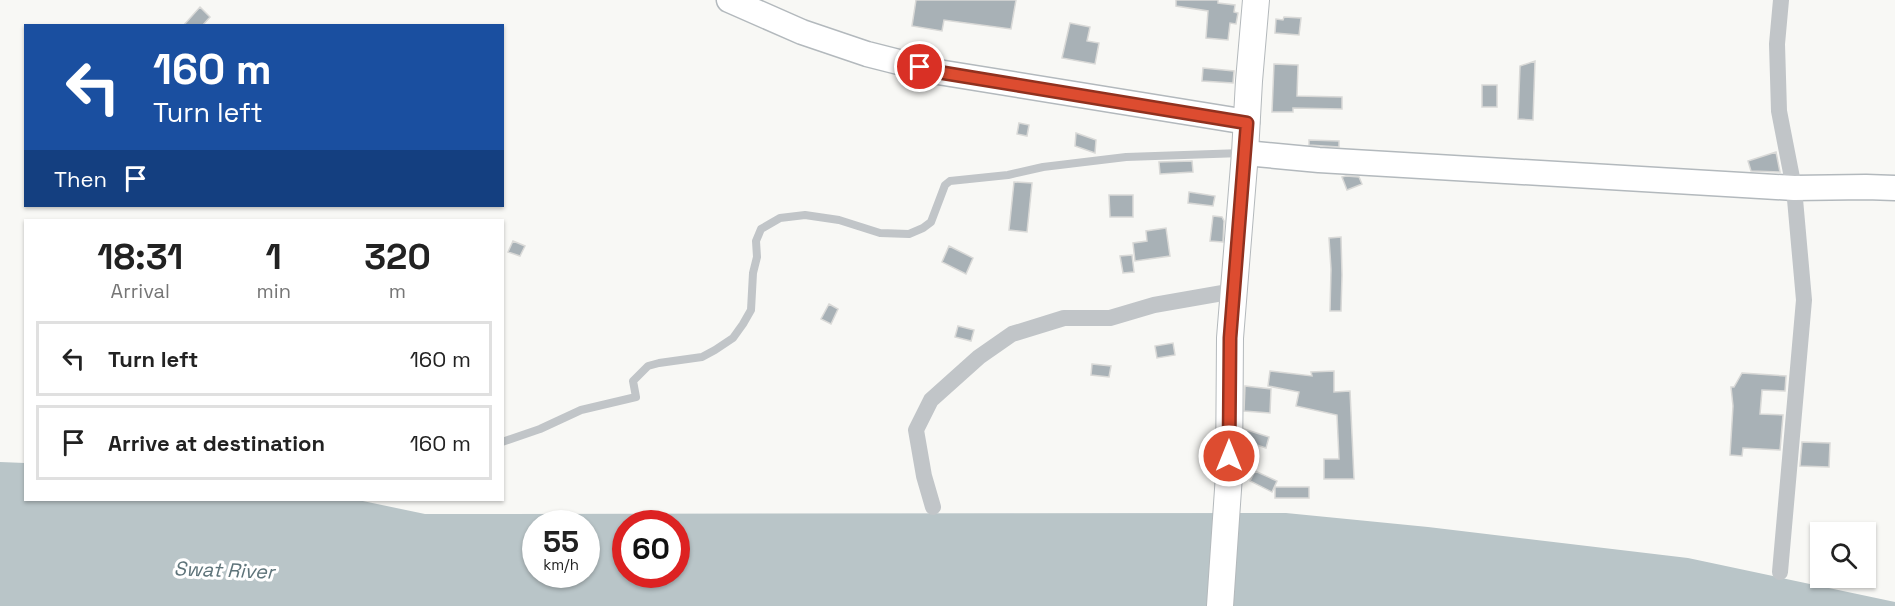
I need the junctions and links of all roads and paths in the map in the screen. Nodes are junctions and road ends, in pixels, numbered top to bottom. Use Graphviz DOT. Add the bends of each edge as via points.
graph roads {
  1 [pos="729,0"];
  2 [pos="1256,0"];
  3 [pos="1781,0"];
  4 [pos="1247,123"];
  5 [pos="1245,153"];
  6 [pos="1794,188"];
  7 [pos="1895,188"];
  8 [pos="1234,291"];
  9 [pos="504,441"];
  10 [pos="933,507"];
  11 [pos="1780,572"];
  12 [pos="1220,606"];
  1 -- 4 [label="main road" via="856,51 938,72"];
  2 -- 4 [label="main road"];
  3 -- 6 [label="street" via="1777,44 1779,111"];
  4 -- 5 [label="main road"];
  5 -- 6 [label="main road"];
  5 -- 8 [label="main road"];
  5 -- 9 [label="lane" via="1126,157 950,181 945,184 931,222 909,234 880,233 839,220 804,215 780,218 761,229 756,241 751,309 733,338 702,357 648,366 633,381 636,397 581,410"];
  6 -- 7 [label="main road"];
  6 -- 11 [label="street" via="1804,300"];
  8 -- 10 [label="street" via="1154,305 1110,318 1064,318 1012,334 979,357 931,400 916,430"];
  8 -- 12 [label="main road" via="1229,475"];
}
